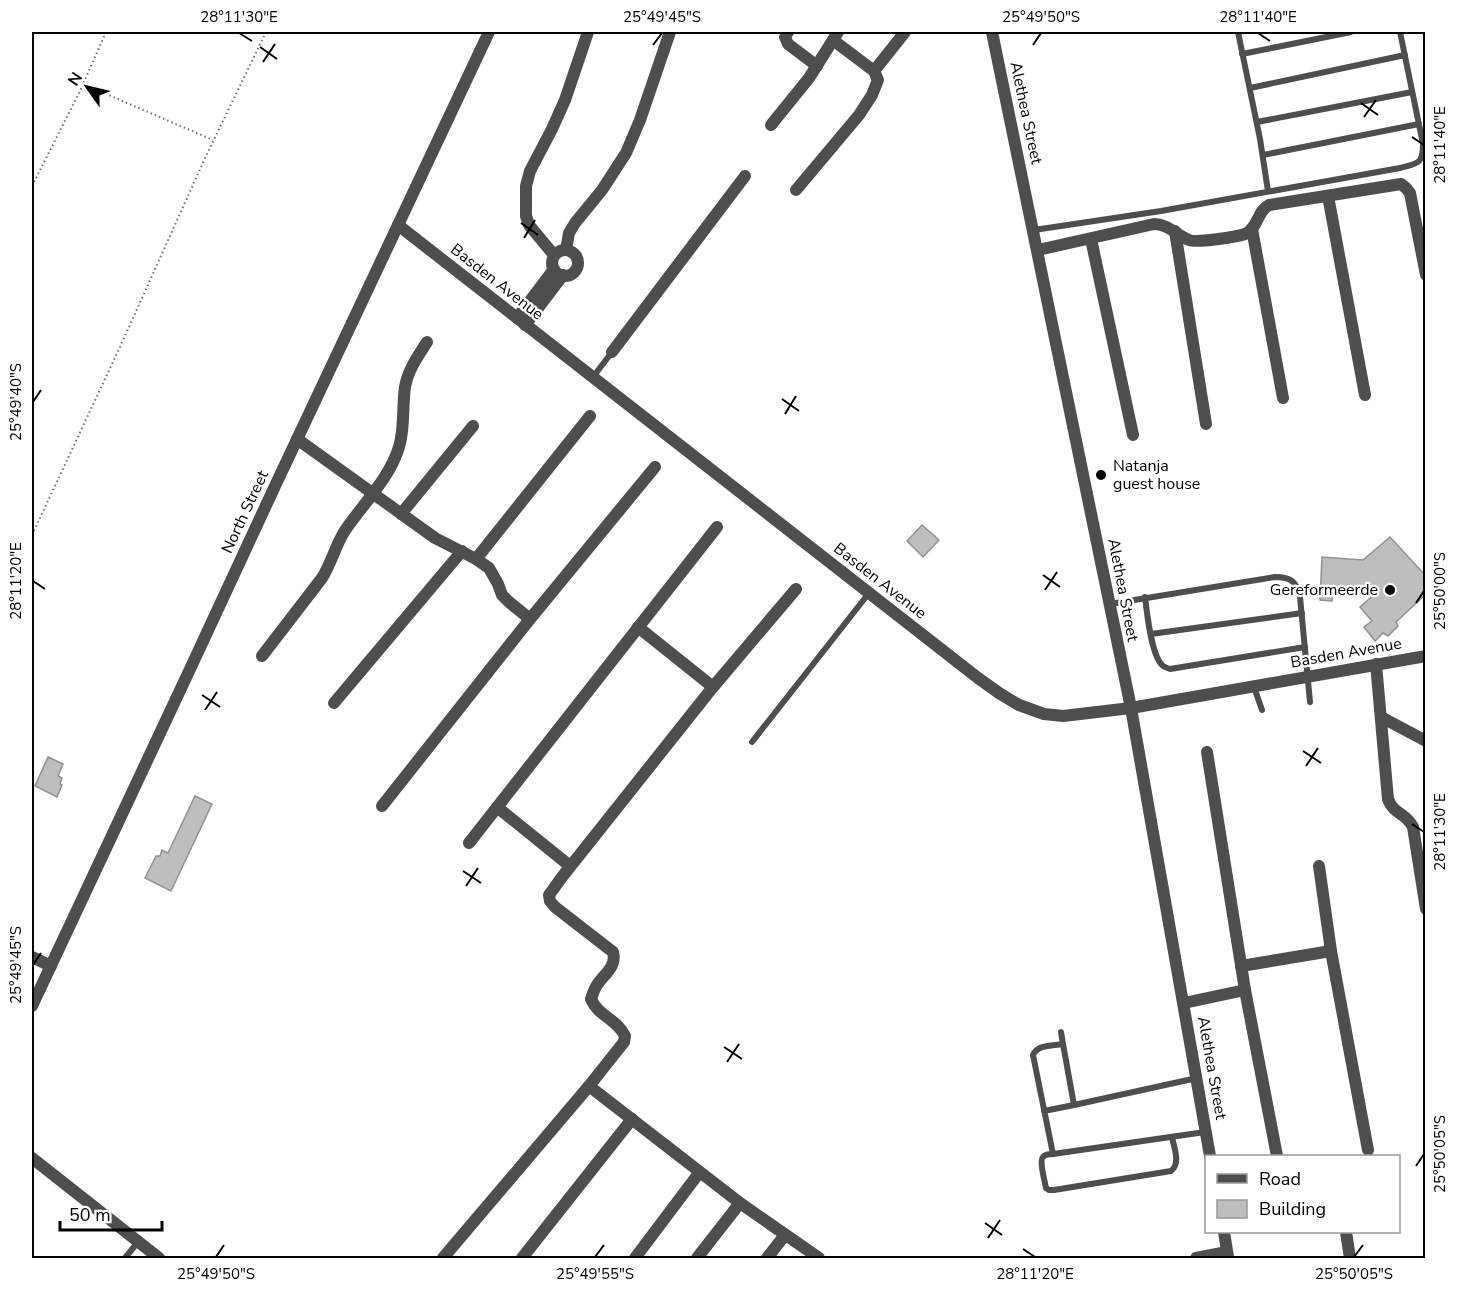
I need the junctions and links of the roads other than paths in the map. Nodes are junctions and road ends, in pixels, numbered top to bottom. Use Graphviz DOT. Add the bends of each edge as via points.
graph roads {
  1 [pos="489,32"];
  2 [pos="588,32"];
  3 [pos="670,32"];
  4 [pos="788,32"];
  5 [pos="905,32"];
  6 [pos="992,32"];
  7 [pos="1238,32"];
  8 [pos="1351,32"];
  9 [pos="1400,32"];
  10 [pos="835,36"];
  11 [pos="1242,54"];
  12 [pos="1405,56"];
  13 [pos="817,66"];
  14 [pos="874,71"];
  15 [pos="1250,88"];
  16 [pos="1412,92"];
  17 [pos="1257,122"];
  18 [pos="1419,124"];
  19 [pos="771,125"];
  20 [pos="1263,154"];
  21 [pos="746,176"];
  22 [pos="796,190"];
  23 [pos="1268,191"];
  24 [pos="1328,196"];
  25 [pos="398,225"];
  26 [pos="1252,229"];
  27 [pos="1034,230"];
  28 [pos="1175,231"];
  29 [pos="1091,239"];
  30 [pos="566,250"];
  31 [pos="1038,250"];
  32 [pos="554,255"];
  33 [pos="558,272"];
  34 [pos="1425,275"];
  35 [pos="521,322"];
  36 [pos="427,342"];
  37 [pos="612,352"];
  38 [pos="592,378"];
  39 [pos="1365,395"];
  40 [pos="1283,398"];
  41 [pos="590,416"];
  42 [pos="1206,424"];
  43 [pos="473,426"];
  44 [pos="1132,435"];
  45 [pos="297,439"];
  46 [pos="656,467"];
  47 [pos="372,493"];
  48 [pos="401,514"];
  49 [pos="717,527"];
  50 [pos="462,551"];
  51 [pos="476,559"];
  52 [pos="796,589"];
  53 [pos="869,593"];
  54 [pos="1145,597"];
  55 [pos="1110,604"];
  56 [pos="1302,613"];
  57 [pos="530,619"];
  58 [pos="638,627"];
  59 [pos="1151,634"];
  60 [pos="1305,647"];
  61 [pos="262,656"];
  62 [pos="1425,656"];
  63 [pos="1376,664"];
  64 [pos="1307,677"];
  65 [pos="1254,686"];
  66 [pos="713,687"];
  67 [pos="1310,702"];
  68 [pos="334,703"];
  69 [pos="1131,708"];
  70 [pos="1262,710"];
  71 [pos="1381,717"];
  72 [pos="1425,741"];
  73 [pos="752,742"];
  74 [pos="1207,752"];
  75 [pos="382,806"];
  76 [pos="497,807"];
  77 [pos="469,843"];
  78 [pos="570,866"];
  79 [pos="1319,866"];
  80 [pos="1425,909"];
  81 [pos="1331,951"];
  82 [pos="32,957"];
  83 [pos="51,966"];
  84 [pos="1241,966"];
  85 [pos="1245,990"];
  86 [pos="1184,1003"];
  87 [pos="32,1006"];
  88 [pos="1061,1032"];
  89 [pos="1064,1044"];
  90 [pos="1197,1078"];
  91 [pos="589,1086"];
  92 [pos="1074,1105"];
  93 [pos="1044,1111"];
  94 [pos="632,1119"];
  95 [pos="1206,1132"];
  96 [pos="1172,1137"];
  97 [pos="1368,1150"];
  98 [pos="1053,1154"];
  99 [pos="1210,1155"];
  100 [pos="1277,1155"];
  101 [pos="32,1158"];
  102 [pos="699,1173"];
  103 [pos="740,1203"];
  104 [pos="1224,1233"];
  105 [pos="1346,1233"];
  106 [pos="785,1235"];
  107 [pos="138,1242"];
  108 [pos="1228,1255"];
  109 [pos="125,1258"];
  110 [pos="159,1258"];
  111 [pos="444,1258"];
  112 [pos="522,1258"];
  113 [pos="635,1258"];
  114 [pos="697,1258"];
  115 [pos="767,1258"];
  116 [pos="819,1258"];
  117 [pos="1196,1258"];
  118 [pos="1350,1258"];
  1 -- 25 [label="street, North Street"];
  2 -- 32 [label="street" via="565,100 526,186 529,225"];
  3 -- 30 [label="street" via="626,153 575,223"];
  4 -- 13 [label="street" via="788,44"];
  5 -- 14 [label="street"];
  6 -- 27 [label="street, Alethea Street"];
  7 -- 11 [label="lane"];
  8 -- 11 [label="lane"];
  9 -- 12 [label="lane"];
  10 -- 13 [label="street"];
  10 -- 14 [label="street"];
  11 -- 15 [label="lane"];
  12 -- 15 [label="lane"];
  12 -- 16 [label="lane"];
  13 -- 19 [label="street"];
  14 -- 22 [label="street" via="878,80 872,96"];
  15 -- 17 [label="lane"];
  16 -- 17 [label="lane"];
  16 -- 18 [label="lane"];
  17 -- 20 [label="lane"];
  18 -- 20 [label="lane"];
  18 -- 23 [label="lane" via="1423,155 1413,164"];
  20 -- 23 [label="lane"];
  21 -- 37 [label="street"];
  23 -- 27 [label="lane"];
  24 -- 26 [label="street" via="1269,205"];
  24 -- 34 [label="street" via="1404,185 1410,195"];
  24 -- 39 [label="street"];
  25 -- 35 [label="street, Basden Avenue"];
  25 -- 45 [label="street, North Street"];
  26 -- 28 [label="street" via="1244,234 1197,242"];
  26 -- 40 [label="street"];
  27 -- 31 [label="street, Alethea Street"];
  28 -- 29 [label="street" via="1154,224"];
  28 -- 42 [label="street"];
  29 -- 31 [label="street"];
  29 -- 44 [label="street"];
  30 -- 32 [label="street"];
  30 -- 33 [label="street" via="577,257 576,270 570,275"];
  31 -- 55 [label="street, Alethea Street"];
  32 -- 33 [label="street" via="552,262"];
  33 -- 35 [label="street"];
  35 -- 38 [label="street, Basden Avenue"];
  36 -- 47 [label="street" via="405,386 399,446"];
  37 -- 38 [label="lane"];
  38 -- 53 [label="street, Basden Avenue"];
  41 -- 51 [label="street"];
  43 -- 48 [label="street"];
  45 -- 47 [label="street"];
  45 -- 83 [label="street, North Street"];
  46 -- 57 [label="street"];
  47 -- 48 [label="street"];
  47 -- 61 [label="street" via="342,537 322,578"];
  48 -- 50 [label="street"];
  49 -- 58 [label="street"];
  50 -- 51 [label="street"];
  50 -- 68 [label="street"];
  51 -- 57 [label="street" via="489,568 502,595"];
  52 -- 66 [label="street"];
  53 -- 69 [label="street, Basden Avenue" via="978,678 1020,705 1063,716"];
  53 -- 73 [label="lane"];
  54 -- 55 [label="lane"];
  54 -- 56 [label="lane" via="1284,577 1298,587"];
  54 -- 59 [label="lane"];
  55 -- 69 [label="street, Alethea Street"];
  56 -- 59 [label="lane"];
  56 -- 60 [label="lane"];
  57 -- 75 [label="street"];
  58 -- 66 [label="street"];
  58 -- 76 [label="street"];
  59 -- 60 [label="lane" via="1157,658 1170,669"];
  60 -- 64 [label="lane"];
  62 -- 63 [label="street, Basden Avenue"];
  63 -- 64 [label="street, Basden Avenue"];
  63 -- 71 [label="street"];
  64 -- 65 [label="street, Basden Avenue"];
  64 -- 67 [label="lane"];
  65 -- 69 [label="street, Basden Avenue"];
  65 -- 70 [label="lane"];
  66 -- 78 [label="street"];
  69 -- 86 [label="street, Alethea Street"];
  71 -- 72 [label="street"];
  71 -- 80 [label="street" via="1388,799 1390,806 1413,827"];
  74 -- 84 [label="street"];
  76 -- 77 [label="street"];
  76 -- 78 [label="street"];
  78 -- 91 [label="street" via="549,895 550,901 613,952 613,966 595,987 591,999 594,1007 619,1025 626,1036"];
  79 -- 81 [label="street"];
  81 -- 84 [label="street"];
  81 -- 97 [label="street"];
  82 -- 83 [label="street"];
  83 -- 87 [label="street, North Street"];
  84 -- 85 [label="street"];
  85 -- 86 [label="street"];
  85 -- 100 [label="street"];
  86 -- 90 [label="street, Alethea Street"];
  88 -- 89 [label="lane"];
  89 -- 92 [label="lane"];
  89 -- 93 [label="lane" via="1038,1048 1033,1055"];
  90 -- 92 [label="lane"];
  90 -- 95 [label="street, Alethea Street"];
  91 -- 94 [label="street"];
  91 -- 111 [label="street"];
  92 -- 93 [label="lane"];
  93 -- 98 [label="lane"];
  94 -- 102 [label="street"];
  94 -- 112 [label="street"];
  95 -- 96 [label="lane"];
  95 -- 99 [label="street, Alethea Street"];
  96 -- 98 [label="lane"];
  96 -- 98 [label="lane" via="1177,1162 1171,1171 1049,1190 1041,1161 1047,1154"];
  101 -- 107 [label="street"];
  102 -- 103 [label="street"];
  102 -- 113 [label="street"];
  103 -- 106 [label="street"];
  103 -- 114 [label="street"];
  104 -- 108 [label="street"];
  105 -- 118 [label="street"];
  106 -- 115 [label="street"];
  106 -- 116 [label="street"];
  107 -- 109 [label="lane"];
  107 -- 110 [label="street"];
  108 -- 117 [label="street"];
}
